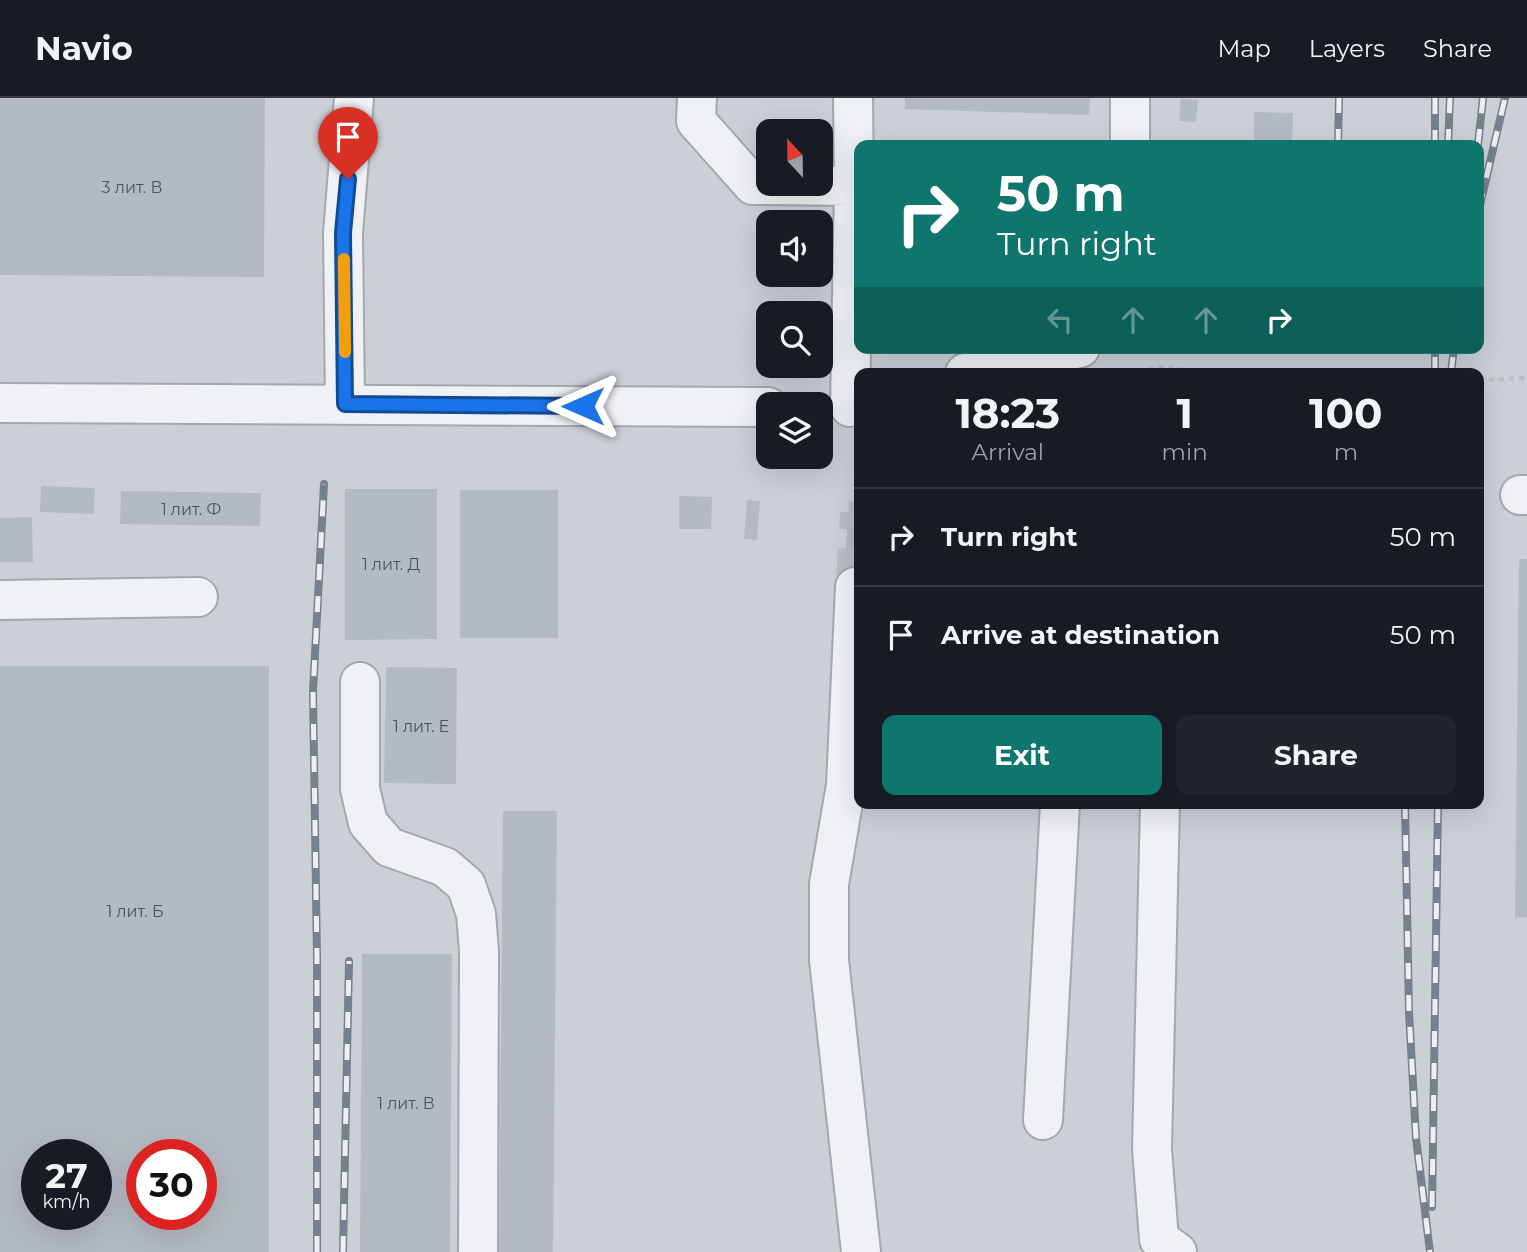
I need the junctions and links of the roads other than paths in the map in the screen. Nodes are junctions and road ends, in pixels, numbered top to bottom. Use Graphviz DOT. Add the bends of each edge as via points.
graph roads {
  1 [pos="354,98"];
  2 [pos="697,98"];
  3 [pos="853,98"];
  4 [pos="1130,98"];
  5 [pos="1129,140"];
  6 [pos="854,186"];
  7 [pos="1052,354"];
  8 [pos="988,368"];
  9 [pos="0,402"];
  10 [pos="345,404"];
  11 [pos="756,407"];
  12 [pos="843,407"];
  13 [pos="198,597"];
  14 [pos="0,600"];
  15 [pos="854,638"];
  16 [pos="360,681"];
  17 [pos="1060,809"];
  18 [pos="1160,809"];
  19 [pos="1043,1120"];
  20 [pos="1165,1248"];
  21 [pos="478,1252"];
  22 [pos="861,1252"];
  1 -- 10 [label="street" via="343,233"];
  2 -- 6 [label="street" via="696,121 753,184"];
  3 -- 6 [label="street"];
  4 -- 5 [label="street"];
  6 -- 12 [label="street"];
  7 -- 8 [label="street"];
  9 -- 10 [label="street"];
  10 -- 11 [label="street"];
  13 -- 14 [label="street"];
  15 -- 22 [label="street" via="846,785 829,884 829,960"];
  16 -- 21 [label="street" via="360,789 368,823 389,847 445,867 466,885 476,914"];
  17 -- 19 [label="street"];
  18 -- 20 [label="street" via="1152,1149"];
}
